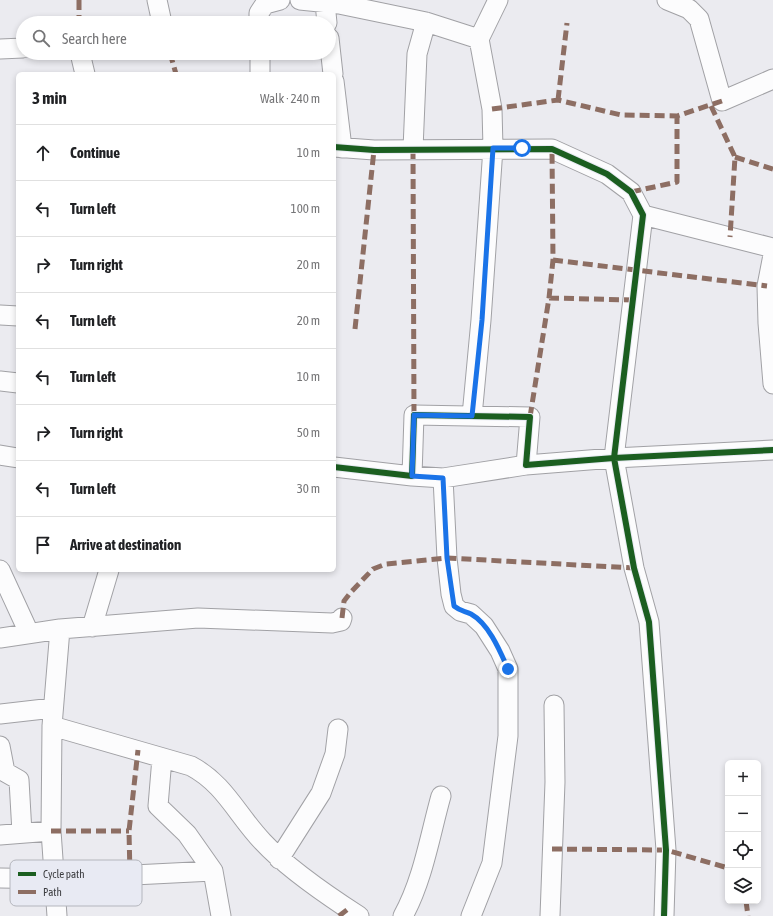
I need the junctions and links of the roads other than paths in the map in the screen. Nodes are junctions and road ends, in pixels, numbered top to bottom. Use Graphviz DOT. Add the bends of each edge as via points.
graph roads {
  1 [pos="157,0"];
  2 [pos="280,0"];
  3 [pos="300,0"];
  4 [pos="498,0"];
  5 [pos="667,0"];
  6 [pos="334,2"];
  7 [pos="160,16"];
  8 [pos="260,16"];
  9 [pos="329,16"];
  10 [pos="426,22"];
  11 [pos="479,39"];
  12 [pos="16,48"];
  13 [pos="0,49"];
  14 [pos="82,60"];
  15 [pos="260,60"];
  16 [pos="331,60"];
  17 [pos="85,72"];
  18 [pos="260,72"];
  19 [pos="333,72"];
  20 [pos="773,79"];
  21 [pos="336,114"];
  22 [pos="338,148"];
  23 [pos="493,148"];
  24 [pos="413,149"];
  25 [pos="643,215"];
  26 [pos="773,248"];
  27 [pos="773,255"];
  28 [pos="770,286"];
  29 [pos="0,315"];
  30 [pos="16,316"];
  31 [pos="0,381"];
  32 [pos="16,383"];
  33 [pos="773,384"];
  34 [pos="472,416"];
  35 [pos="773,450"];
  36 [pos="0,455"];
  37 [pos="16,458"];
  38 [pos="614,458"];
  39 [pos="526,465"];
  40 [pos="336,467"];
  41 [pos="412,476"];
  42 [pos="443,478"];
  43 [pos="0,570"];
  44 [pos="108,572"];
  45 [pos="342,618"];
  46 [pos="92,627"];
  47 [pos="60,629"];
  48 [pos="29,633"];
  49 [pos="0,638"];
  50 [pos="554,705"];
  51 [pos="0,714"];
  52 [pos="52,717"];
  53 [pos="338,729"];
  54 [pos="0,746"];
  55 [pos="162,758"];
  56 [pos="441,796"];
  57 [pos="51,831"];
  58 [pos="22,834"];
  59 [pos="0,836"];
  60 [pos="280,858"];
  61 [pos="53,860"];
  62 [pos="213,871"];
  63 [pos="142,874"];
  64 [pos="56,906"];
  65 [pos="57,916"];
  66 [pos="222,916"];
  67 [pos="359,916"];
  68 [pos="403,916"];
  69 [pos="471,916"];
  70 [pos="550,916"];
  71 [pos="664,916"];
  1 -- 7 [label="street"];
  2 -- 8 [label="street" via="265,4"];
  3 -- 6 [label="street"];
  4 -- 11 [label="street"];
  5 -- 20 [label="street" via="689,9 699,19 722,102"];
  6 -- 9 [label="street"];
  6 -- 10 [label="street"];
  10 -- 11 [label="street"];
  10 -- 24 [label="street" via="417,54"];
  11 -- 23 [label="street" via="492,109"];
  12 -- 13 [label="street"];
  14 -- 17 [label="street"];
  15 -- 18 [label="street"];
  16 -- 19 [label="street"];
  21 -- 22 [label="street"];
  22 -- 24 [label="street"];
  23 -- 24 [label="street"];
  23 -- 25 [label="street" via="552,148 607,174 631,192"];
  23 -- 34 [label="street" via="482,320"];
  25 -- 26 [label="street"];
  25 -- 38 [label="street"];
  27 -- 28 [label="street"];
  28 -- 33 [label="street" via="768,323"];
  29 -- 30 [label="street"];
  31 -- 32 [label="street"];
  34 -- 39 [label="street" via="530,417"];
  34 -- 41 [label="street" via="414,415"];
  35 -- 38 [label="street"];
  36 -- 37 [label="street"];
  38 -- 39 [label="street"];
  38 -- 71 [label="street" via="634,568 649,622 666,850"];
  39 -- 42 [label="street"];
  40 -- 41 [label="street"];
  41 -- 42 [label="street"];
  42 -- 69 [label="street" via="447,558 454,606 471,614 484,626 508,669 508,736 492,863"];
  43 -- 48 [label="street"];
  44 -- 46 [label="street"];
  45 -- 46 [label="street" via="341,621 332,623 198,618"];
  46 -- 47 [label="street"];
  47 -- 48 [label="street"];
  47 -- 52 [label="street"];
  48 -- 49 [label="street"];
  50 -- 70 [label="street" via="556,782"];
  51 -- 52 [label="street"];
  52 -- 55 [label="street"];
  52 -- 57 [label="street"];
  53 -- 60 [label="street" via="335,754 321,793"];
  54 -- 58 [label="street" via="5,772 19,780"];
  55 -- 60 [label="street" via="190,766 209,777 227,795 262,841"];
  55 -- 62 [label="street" via="158,806 187,834"];
  56 -- 68 [label="street" via="416,887"];
  57 -- 58 [label="street"];
  57 -- 61 [label="street"];
  58 -- 59 [label="street"];
  60 -- 67 [label="street"];
  62 -- 63 [label="street"];
  62 -- 66 [label="street"];
  64 -- 65 [label="street"];
}
